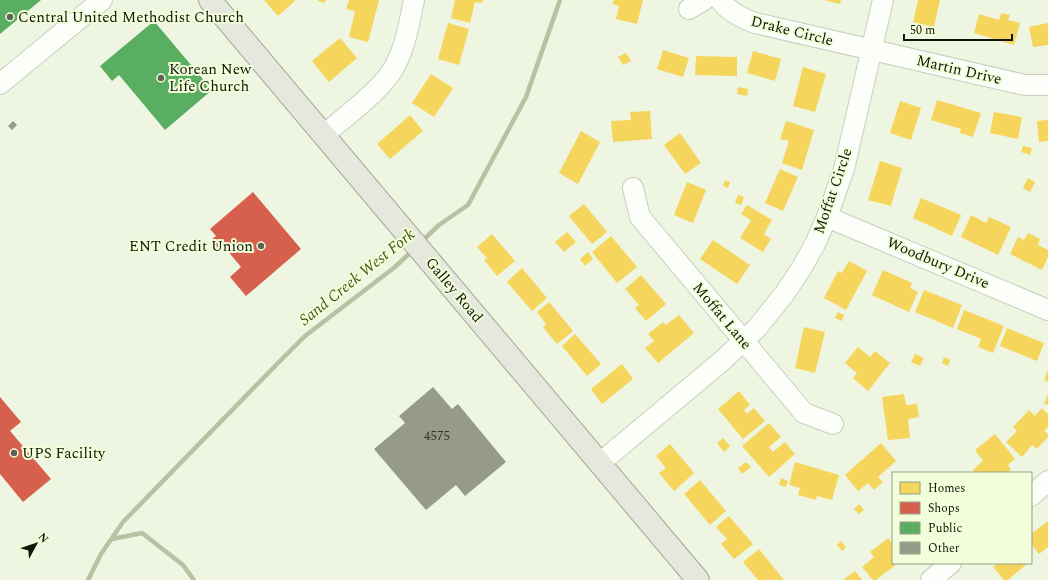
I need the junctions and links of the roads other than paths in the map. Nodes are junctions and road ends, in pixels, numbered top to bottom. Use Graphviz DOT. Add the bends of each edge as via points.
graph roads {
  1 [pos="102,0"];
  2 [pos="210,0"];
  3 [pos="414,0"];
  4 [pos="720,0"];
  5 [pos="883,0"];
  6 [pos="871,49"];
  7 [pos="0,84"];
  8 [pos="1048,85"];
  9 [pos="324,135"];
  10 [pos="633,188"];
  11 [pos="827,217"];
  12 [pos="1048,310"];
  13 [pos="743,341"];
  14 [pos="833,424"];
  15 [pos="600,463"];
  16 [pos="1048,481"];
  17 [pos="1032,495"];
  18 [pos="950,564"];
  19 [pos="698,580"];
  20 [pos="931,580"];
  1 -- 7 [label="street"];
  2 -- 9 [label="main road, Galley Road"];
  3 -- 9 [label="street" via="400,55 392,71 377,89"];
  4 -- 6 [label="street, Drake Circle" via="739,17 754,23"];
  5 -- 6 [label="street, Moffat Circle"];
  6 -- 8 [label="street, Martin Drive" via="1025,85"];
  6 -- 11 [label="street, Moffat Circle" via="844,170"];
  9 -- 15 [label="main road, Galley Road"];
  10 -- 13 [label="street, Moffat Lane" via="640,217"];
  11 -- 12 [label="street, Woodbury Drive"];
  11 -- 13 [label="street, Moffat Circle" via="815,244 785,292 757,328"];
  13 -- 14 [label="street, Moffat Lane" via="804,413"];
  13 -- 15 [label="street, Moffat Circle"];
  15 -- 19 [label="main road, Galley Road"];
  16 -- 17 [label="street"];
  18 -- 20 [label="street"];
}
